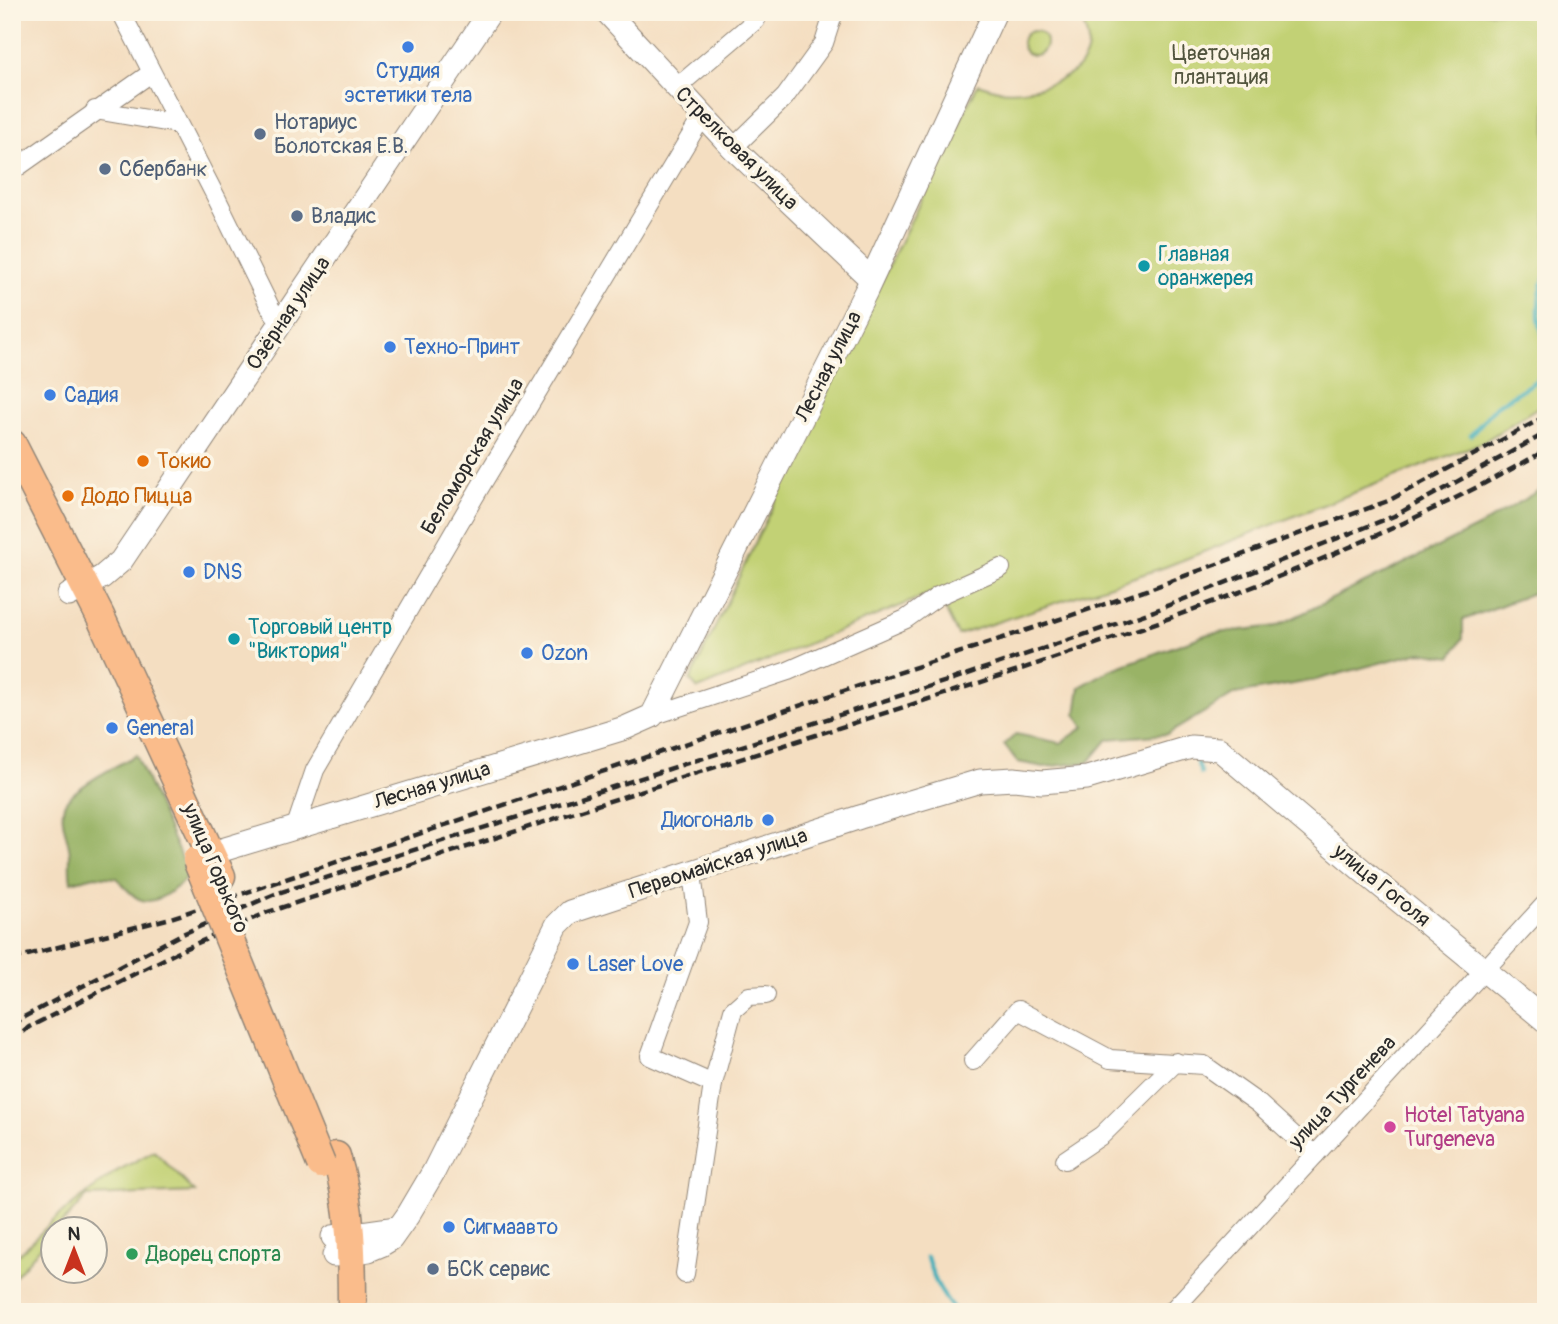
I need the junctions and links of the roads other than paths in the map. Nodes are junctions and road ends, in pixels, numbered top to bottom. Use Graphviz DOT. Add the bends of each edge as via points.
graph roads {
  1 [pos="121,12"];
  2 [pos="490,12"];
  3 [pos="607,12"];
  4 [pos="834,12"];
  5 [pos="995,12"];
  6 [pos="758,15"];
  7 [pos="150,72"];
  8 [pos="676,88"];
  9 [pos="95,110"];
  10 [pos="702,117"];
  11 [pos="177,124"];
  12 [pos="733,148"];
  13 [pos="12,171"];
  14 [pos="871,279"];
  15 [pos="281,323"];
  16 [pos="12,444"];
  17 [pos="12,489"];
  18 [pos="1001,568"];
  19 [pos="77,591"];
  20 [pos="652,716"];
  21 [pos="1219,748"];
  22 [pos="296,826"];
  23 [pos="204,856"];
  24 [pos="692,873"];
  25 [pos="1546,903"];
  26 [pos="1486,970"];
  27 [pos="766,995"];
  28 [pos="1546,1021"];
  29 [pos="973,1061"];
  30 [pos="1176,1062"];
  31 [pos="713,1084"];
  32 [pos="1315,1155"];
  33 [pos="1065,1160"];
  34 [pos="342,1245"];
  35 [pos="685,1274"];
  36 [pos="334,1312"];
  37 [pos="352,1312"];
  38 [pos="1171,1312"];
  1 -- 7 [label="street"];
  2 -- 15 [label="street, Озёрная улица"];
  3 -- 8 [label="street, Стрелковая улица"];
  4 -- 12 [label="street" via="824,43 785,97"];
  5 -- 14 [label="street, Лесная улица"];
  6 -- 8 [label="street"];
  7 -- 9 [label="street"];
  7 -- 11 [label="street"];
  8 -- 10 [label="street, Стрелковая улица"];
  9 -- 11 [label="street"];
  9 -- 13 [label="street"];
  10 -- 12 [label="street, Стрелковая улица"];
  10 -- 22 [label="street, Беломорская улица" via="315,770"];
  11 -- 15 [label="street"];
  12 -- 14 [label="street, Стрелковая улица"];
  14 -- 20 [label="street, Лесная улица"];
  15 -- 19 [label="street, Озёрная улица" via="121,561"];
  16 -- 19 [label="main road, улица Горького"];
  17 -- 19 [label="main road, улица Горького"];
  18 -- 20 [label="street, Лесная улица" via="939,596 906,619 788,671"];
  19 -- 23 [label="main road, улица Горького" via="137,728"];
  20 -- 22 [label="street, Лесная улица"];
  21 -- 24 [label="street, Первомайская улица" via="1191,747 1087,778 981,781"];
  21 -- 26 [label="street, улица Гоголя"];
  22 -- 23 [label="street, Лесная улица"];
  23 -- 34 [label="main road, улица Горького" via="347,1200"];
  24 -- 31 [label="street" via="698,922 650,1056"];
  24 -- 34 [label="street, Первомайская улица" via="587,905 569,912 556,925 408,1215 381,1245"];
  25 -- 26 [label="street, улица Тургенева"];
  26 -- 28 [label="street, улица Гоголя"];
  26 -- 32 [label="street, улица Тургенева"];
  27 -- 31 [label="street" via="749,996 733,1010"];
  29 -- 30 [label="street" via="1018,1010 1110,1059"];
  30 -- 32 [label="street" via="1203,1065 1259,1104"];
  30 -- 33 [label="street" via="1102,1135"];
  31 -- 35 [label="street"];
  32 -- 38 [label="street, улица Тургенева"];
  34 -- 36 [label="main road, улица Горького"];
  34 -- 37 [label="main road, улица Горького"];
}
